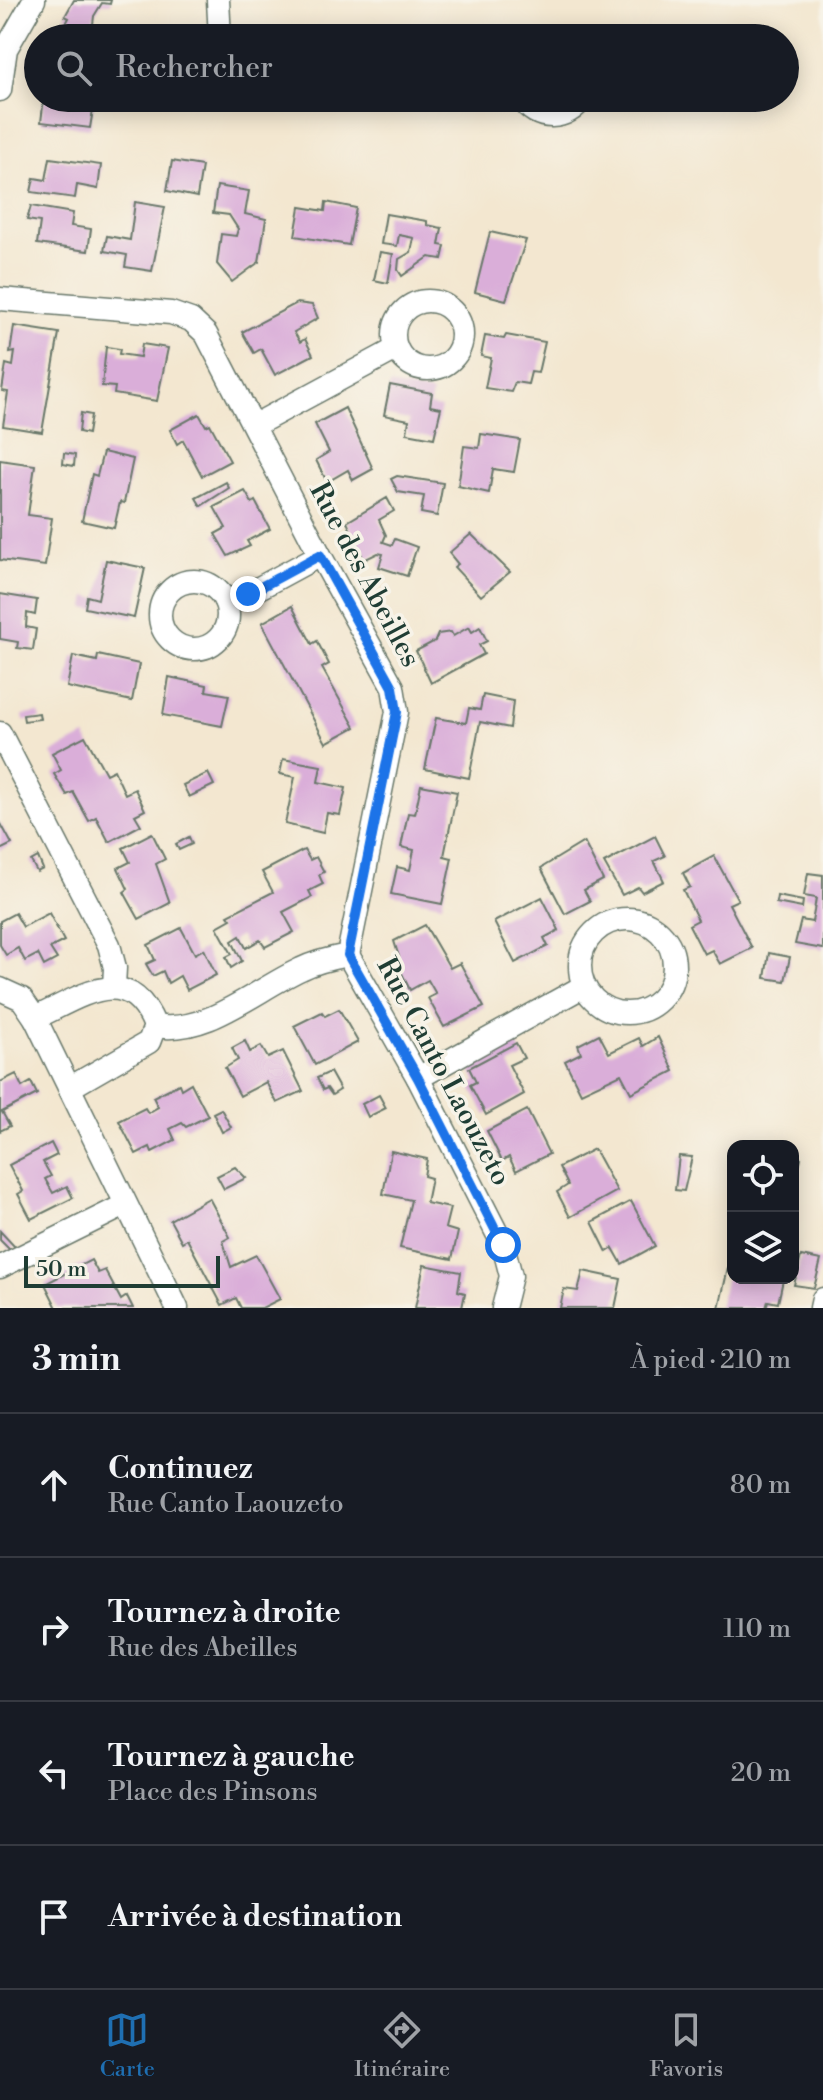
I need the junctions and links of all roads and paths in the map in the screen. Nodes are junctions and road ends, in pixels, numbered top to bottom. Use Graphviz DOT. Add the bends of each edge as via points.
graph roads {
  1 [pos="34,0"];
  2 [pos="218,0"];
  3 [pos="219,24"];
  4 [pos="0,90"];
  5 [pos="536,112"];
  6 [pos="570,112"];
  7 [pos="0,299"];
  8 [pos="396,349"];
  9 [pos="255,425"];
  10 [pos="320,555"];
  11 [pos="225,601"];
  12 [pos="0,733"];
  13 [pos="348,955"];
  14 [pos="114,986"];
  15 [pos="584,986"];
  16 [pos="0,989"];
  17 [pos="35,1018"];
  18 [pos="155,1026"];
  19 [pos="418,1078"];
  20 [pos="71,1087"];
  21 [pos="125,1205"];
  22 [pos="0,1267"];
  23 [pos="823,1299"];
  24 [pos="177,1308"];
  25 [pos="503,1308"];
  26 [pos="821,1308"];
  1 -- 4 [label="street" via="6,49"];
  2 -- 3 [label="street"];
  5 -- 6 [label="street" via="554,117"];
  7 -- 9 [label="street, Rue des Abeilles" via="171,313 191,320 206,334"];
  8 -- 9 [label="street"];
  9 -- 10 [label="street, Rue des Abeilles"];
  10 -- 11 [label="street"];
  10 -- 13 [label="street, Rue des Abeilles" via="393,687 397,712"];
  12 -- 14 [label="street" via="109,945"];
  13 -- 18 [label="street" via="304,967 196,1025 174,1030"];
  13 -- 19 [label="street, Rue Canto Laouzeto"];
  14 -- 17 [label="street"];
  14 -- 18 [label="street" via="147,1007"];
  15 -- 15 [label="street" via="611,1011 648,1009 672,981 670,945 643,921 608,923 583,950"];
  15 -- 19 [label="street"];
  16 -- 17 [label="street" via="22,999"];
  17 -- 20 [label="street"];
  18 -- 20 [label="street" via="149,1042"];
  19 -- 25 [label="street, Rue Canto Laouzeto" via="503,1245 511,1276"];
  20 -- 21 [label="street"];
  21 -- 22 [label="street"];
  21 -- 24 [label="street"];
  23 -- 26 [label="street"];
}
